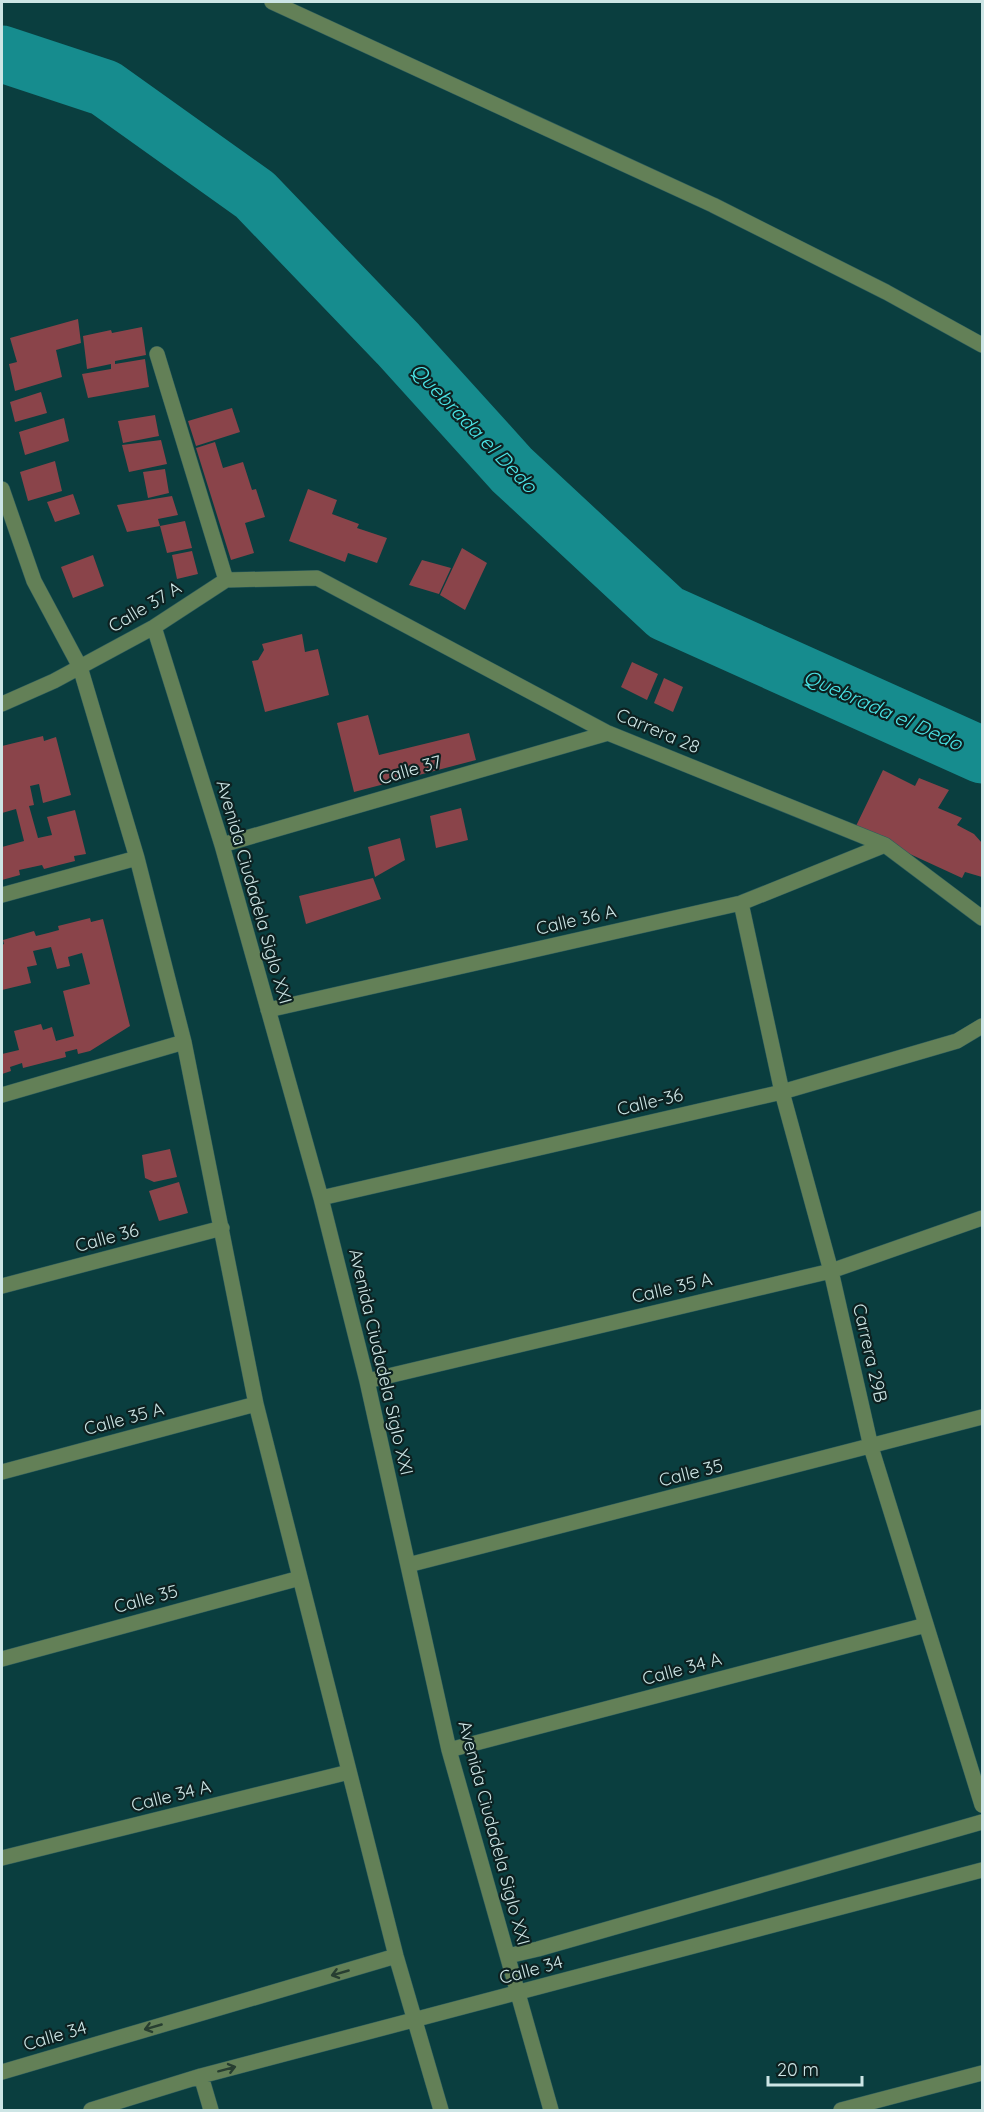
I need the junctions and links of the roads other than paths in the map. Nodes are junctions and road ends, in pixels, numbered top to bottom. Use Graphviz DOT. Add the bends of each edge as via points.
graph roads {
  1 [pos="272,2"];
  2 [pos="982,345"];
  3 [pos="157,354"];
  4 [pos="2,489"];
  5 [pos="225,580"];
  6 [pos="154,627"];
  7 [pos="80,667"];
  8 [pos="2,704"];
  9 [pos="608,733"];
  10 [pos="222,845"];
  11 [pos="885,845"];
  12 [pos="137,858"];
  13 [pos="2,895"];
  14 [pos="741,903"];
  15 [pos="982,918"];
  16 [pos="268,1010"];
  17 [pos="982,1026"];
  18 [pos="184,1042"];
  19 [pos="782,1092"];
  20 [pos="2,1095"];
  21 [pos="321,1198"];
  22 [pos="982,1218"];
  23 [pos="222,1228"];
  24 [pos="831,1270"];
  25 [pos="2,1286"];
  26 [pos="367,1381"];
  27 [pos="256,1404"];
  28 [pos="982,1417"];
  29 [pos="871,1447"];
  30 [pos="2,1472"];
  31 [pos="408,1565"];
  32 [pos="300,1578"];
  33 [pos="926,1625"];
  34 [pos="2,1659"];
  35 [pos="449,1750"];
  36 [pos="349,1772"];
  37 [pos="982,1805"];
  38 [pos="982,1822"];
  39 [pos="2,1858"];
  40 [pos="982,1870"];
  41 [pos="396,1956"];
  42 [pos="508,1956"];
  43 [pos="519,1994"];
  44 [pos="414,2019"];
  45 [pos="2,2072"];
  46 [pos="982,2073"];
  47 [pos="201,2076"];
  48 [pos="91,2110"];
  49 [pos="211,2110"];
  50 [pos="441,2110"];
  51 [pos="551,2110"];
  52 [pos="841,2110"];
  1 -- 2 [label="street" via="713,205"];
  3 -- 5 [label="street"];
  4 -- 7 [label="street" via="34,581"];
  5 -- 6 [label="street, Calle 37 A"];
  5 -- 9 [label="street, Carrera 28" via="316,578"];
  6 -- 7 [label="street, Calle 37 A"];
  6 -- 10 [label="street, Avenida Ciudadela Siglo XXI"];
  7 -- 8 [label="street, Calle 37 A"];
  7 -- 12 [label="street"];
  9 -- 10 [label="street, Calle 37"];
  9 -- 11 [label="street, Carrera 28"];
  10 -- 16 [label="street, Avenida Ciudadela Siglo XXI"];
  11 -- 14 [label="street, Calle 36 A"];
  11 -- 15 [label="street, Carrera 28"];
  12 -- 13 [label="street"];
  12 -- 18 [label="street"];
  14 -- 16 [label="street, Calle 36 A"];
  14 -- 19 [label="street, Carrera 29B"];
  16 -- 21 [label="street, Avenida Ciudadela Siglo XXI"];
  17 -- 19 [label="street, Calle-36" via="957,1041"];
  18 -- 20 [label="street"];
  18 -- 23 [label="street"];
  19 -- 21 [label="street, Calle-36"];
  19 -- 24 [label="street, Carrera 29B"];
  21 -- 26 [label="street, Avenida Ciudadela Siglo XXI"];
  22 -- 24 [label="street, Calle 35 A"];
  23 -- 25 [label="street, Calle 36"];
  23 -- 27 [label="street"];
  24 -- 26 [label="street, Calle 35 A"];
  24 -- 29 [label="street, Carrera 29B"];
  26 -- 31 [label="street, Avenida Ciudadela Siglo XXI"];
  27 -- 30 [label="street, Calle 35 A"];
  27 -- 32 [label="street"];
  28 -- 29 [label="street, Calle 35"];
  29 -- 31 [label="street, Calle 35"];
  29 -- 33 [label="street, Carrera 29B"];
  31 -- 35 [label="street, Avenida Ciudadela Siglo XXI"];
  32 -- 34 [label="street, Calle 35"];
  32 -- 36 [label="street"];
  33 -- 35 [label="street, Calle 34 A"];
  33 -- 37 [label="street, Carrera 29B"];
  35 -- 42 [label="street, Avenida Ciudadela Siglo XXI"];
  36 -- 39 [label="street, Calle 34 A"];
  36 -- 41 [label="street"];
  38 -- 42 [label="street"];
  40 -- 43 [label="street, Calle 34"];
  41 -- 44 [label="street"];
  41 -- 45 [label="street, Calle 34, one-way"];
  42 -- 43 [label="street, Avenida Ciudadela Siglo XXI"];
  43 -- 44 [label="street, Calle 34"];
  43 -- 51 [label="street, Avenida Ciudadela Siglo XXI"];
  47 -- 44 [label="street, Calle 34, one-way"];
  44 -- 50 [label="street"];
  46 -- 52 [label="street"];
  47 -- 48 [label="street, Calle 34"];
  47 -- 49 [label="street"];
}
